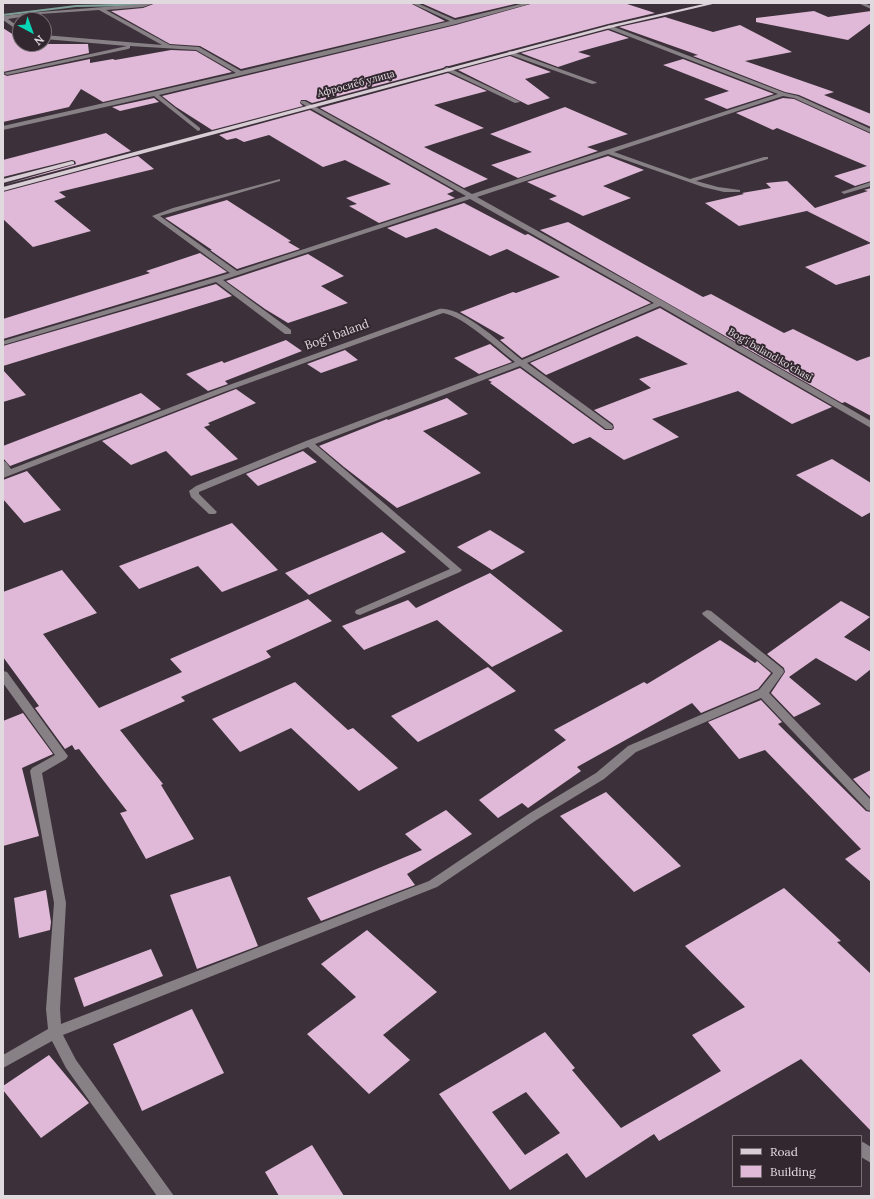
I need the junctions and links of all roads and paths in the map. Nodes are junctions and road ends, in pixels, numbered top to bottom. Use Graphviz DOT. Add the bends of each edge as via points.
graph roads {
  1 [pos="153,3"];
  2 [pos="413,3"];
  3 [pos="531,3"];
  4 [pos="689,3"];
  5 [pos="715,3"];
  6 [pos="860,3"];
  7 [pos="871,8"];
  8 [pos="100,9"];
  9 [pos="4,18"];
  10 [pos="456,22"];
  11 [pos="609,27"];
  12 [pos="52,38"];
  13 [pos="138,45"];
  14 [pos="170,46"];
  15 [pos="510,53"];
  16 [pos="447,69"];
  17 [pos="7,73"];
  18 [pos="240,73"];
  19 [pos="594,83"];
  20 [pos="155,94"];
  21 [pos="783,94"];
  22 [pos="303,102"];
  23 [pos="517,102"];
  24 [pos="295,104"];
  25 [pos="310,106"];
  26 [pos="206,127"];
  27 [pos="3,128"];
  28 [pos="198,129"];
  29 [pos="191,131"];
  30 [pos="871,131"];
  31 [pos="607,151"];
  32 [pos="766,158"];
  33 [pos="80,161"];
  34 [pos="73,163"];
  35 [pos="81,168"];
  36 [pos="278,180"];
  37 [pos="3,181"];
  38 [pos="690,181"];
  39 [pos="871,184"];
  40 [pos="6,188"];
  41 [pos="738,191"];
  42 [pos="844,192"];
  43 [pos="471,196"];
  44 [pos="236,274"];
  45 [pos="217,280"];
  46 [pos="660,303"];
  47 [pos="288,332"];
  48 [pos="3,344"];
  49 [pos="521,363"];
  50 [pos="871,425"];
  51 [pos="609,427"];
  52 [pos="309,443"];
  53 [pos="3,464"];
  54 [pos="6,474"];
  55 [pos="212,512"];
  56 [pos="360,612"];
  57 [pos="707,613"];
  58 [pos="3,675"];
  59 [pos="763,693"];
  60 [pos="871,807"];
  61 [pos="55,1032"];
  62 [pos="3,1062"];
  63 [pos="862,1150"];
  64 [pos="871,1156"];
  65 [pos="166,1196"];
  1 -- 8 [label="street"];
  2 -- 10 [label="street"];
  3 -- 10 [label="street"];
  4 -- 22 [label="main road, Афросиёб улица"];
  5 -- 11 [label="main road, Афросиёб улица"];
  6 -- 7 [label="street"];
  8 -- 9 [label="street"];
  8 -- 14 [label="street"];
  10 -- 18 [label="street"];
  11 -- 15 [label="main road, Афросиёб улица"];
  11 -- 21 [label="street"];
  12 -- 13 [label="street"];
  13 -- 14 [label="street"];
  13 -- 17 [label="street"];
  14 -- 18 [label="street" via="197,48"];
  15 -- 16 [label="main road, Афросиёб улица"];
  15 -- 19 [label="street"];
  16 -- 23 [label="street"];
  16 -- 25 [label="main road, Афросиёб улица"];
  18 -- 20 [label="street"];
  20 -- 27 [label="street"];
  20 -- 28 [label="street"];
  21 -- 30 [label="street" via="796,97"];
  21 -- 31 [label="street"];
  22 -- 24 [label="main road, Афросиёб улица"];
  22 -- 25 [label="street, Bog'i baland ko'chasi"];
  25 -- 35 [label="main road, Афросиёб улица"];
  25 -- 43 [label="street, Bog'i baland ko'chasi"];
  26 -- 28 [label="main road"];
  28 -- 29 [label="main road"];
  31 -- 38 [label="street"];
  31 -- 43 [label="street"];
  32 -- 38 [label="street"];
  33 -- 34 [label="main road"];
  34 -- 35 [label="main road"];
  34 -- 37 [label="main road"];
  35 -- 40 [label="main road, Афросиёб улица"];
  36 -- 44 [label="street" via="155,216"];
  37 -- 40 [label="main road"];
  38 -- 41 [label="street" via="726,191"];
  39 -- 42 [label="street"];
  43 -- 44 [label="street"];
  43 -- 46 [label="street, Bog'i baland ko'chasi"];
  44 -- 45 [label="street"];
  45 -- 47 [label="street"];
  45 -- 48 [label="street"];
  46 -- 49 [label="street"];
  46 -- 50 [label="street, Bog'i baland ko'chasi"];
  49 -- 51 [label="street, Bog'i baland"];
  49 -- 52 [label="street"];
  49 -- 54 [label="street, Bog'i baland" via="463,318 451,312 442,312 339,346"];
  52 -- 55 [label="street" via="194,491 194,495"];
  52 -- 56 [label="street" via="457,570"];
  53 -- 54 [label="street"];
  57 -- 59 [label="street" via="779,672"];
  58 -- 61 [label="street" via="62,756 36,771 60,903 53,1009"];
  59 -- 60 [label="street"];
  59 -- 61 [label="street" via="632,749 600,776 534,816 433,884"];
  61 -- 62 [label="street"];
  61 -- 65 [label="street" via="71,1064"];
  63 -- 64 [label="street"];
}
